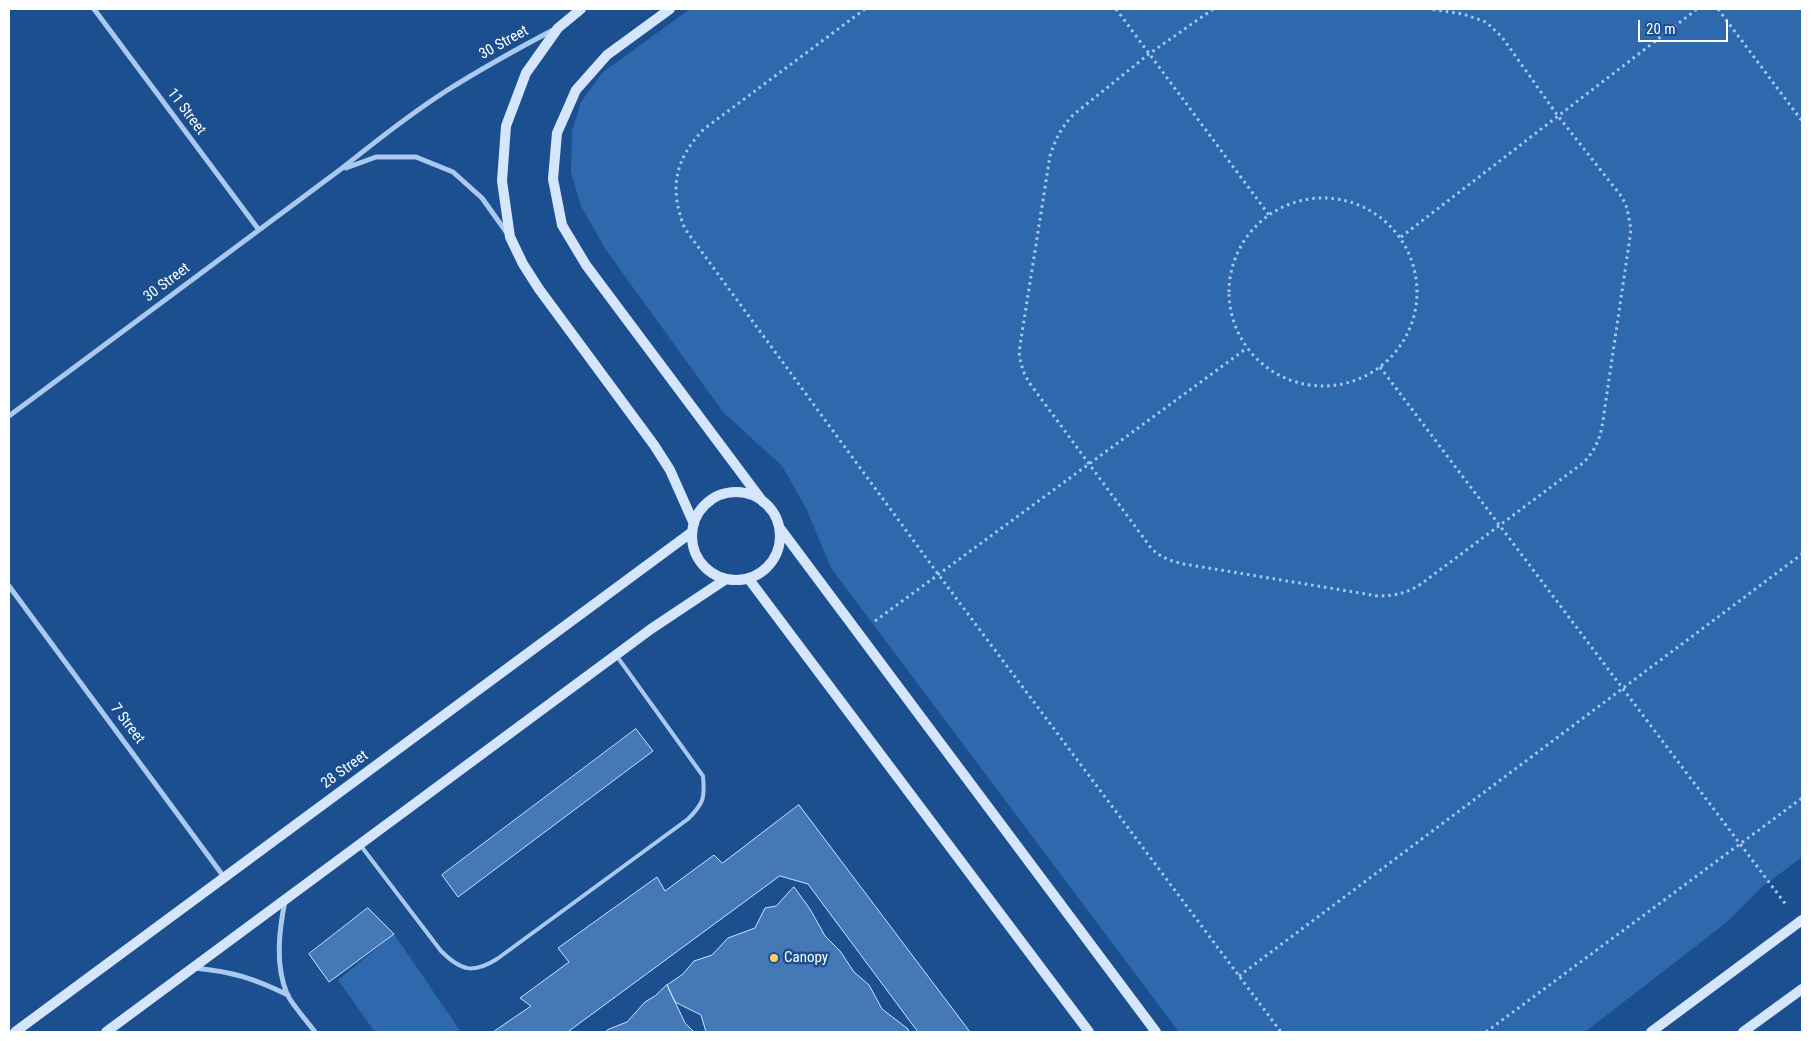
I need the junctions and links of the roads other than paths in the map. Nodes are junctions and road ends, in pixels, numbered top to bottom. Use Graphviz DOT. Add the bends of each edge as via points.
graph roads {
  1 [pos="94,9"];
  2 [pos="581,9"];
  3 [pos="670,9"];
  4 [pos="558,28"];
  5 [pos="341,169"];
  6 [pos="259,230"];
  7 [pos="510,237"];
  8 [pos="9,416"];
  9 [pos="764,502"];
  10 [pos="778,527"];
  11 [pos="693,528"];
  12 [pos="748,578"];
  13 [pos="726,579"];
  14 [pos="9,586"];
  15 [pos="616,655"];
  16 [pos="360,844"];
  17 [pos="225,877"];
  18 [pos="286,899"];
  19 [pos="1801,922"];
  20 [pos="193,968"];
  21 [pos="1802,989"];
  22 [pos="288,995"];
  23 [pos="15,1032"];
  24 [pos="106,1032"];
  25 [pos="315,1032"];
  26 [pos="1089,1032"];
  27 [pos="1156,1032"];
  28 [pos="1651,1032"];
  29 [pos="1743,1032"];
  1 -- 6 [label="street, 11 Street"];
  2 -- 4 [label="street"];
  3 -- 9 [label="street" via="607,55 576,90 557,133 552,179 562,225 586,265"];
  4 -- 5 [label="street, 30 Street" via="445,92"];
  4 -- 7 [label="street" via="526,73 506,126 502,181"];
  5 -- 6 [label="street, 30 Street"];
  5 -- 7 [label="street, 30 Street" via="376,157 416,157 453,172 482,198"];
  6 -- 8 [label="street, 30 Street"];
  7 -- 11 [label="street" via="539,289 670,470"];
  9 -- 10 [label="street"];
  9 -- 11 [label="street" via="737,492 723,494 710,500 700,511"];
  10 -- 12 [label="street" via="780,540 770,564"];
  10 -- 27 [label="street"];
  11 -- 13 [label="street" via="694,548 700,562 712,573"];
  11 -- 17 [label="street, 28 Street"];
  12 -- 13 [label="street"];
  12 -- 26 [label="street"];
  13 -- 15 [label="street"];
  14 -- 17 [label="street, 7 Street"];
  15 -- 16 [label="street"];
  15 -- 16 [label="lane" via="703,776 700,808 688,819 484,967 467,968 452,962"];
  16 -- 18 [label="street"];
  17 -- 23 [label="street, 28 Street"];
  18 -- 20 [label="street"];
  18 -- 22 [label="street" via="280,931 280,963"];
  19 -- 28 [label="street"];
  20 -- 22 [label="street" via="226,971 258,980"];
  20 -- 24 [label="street"];
  21 -- 29 [label="street"];
  22 -- 25 [label="street"];
}
